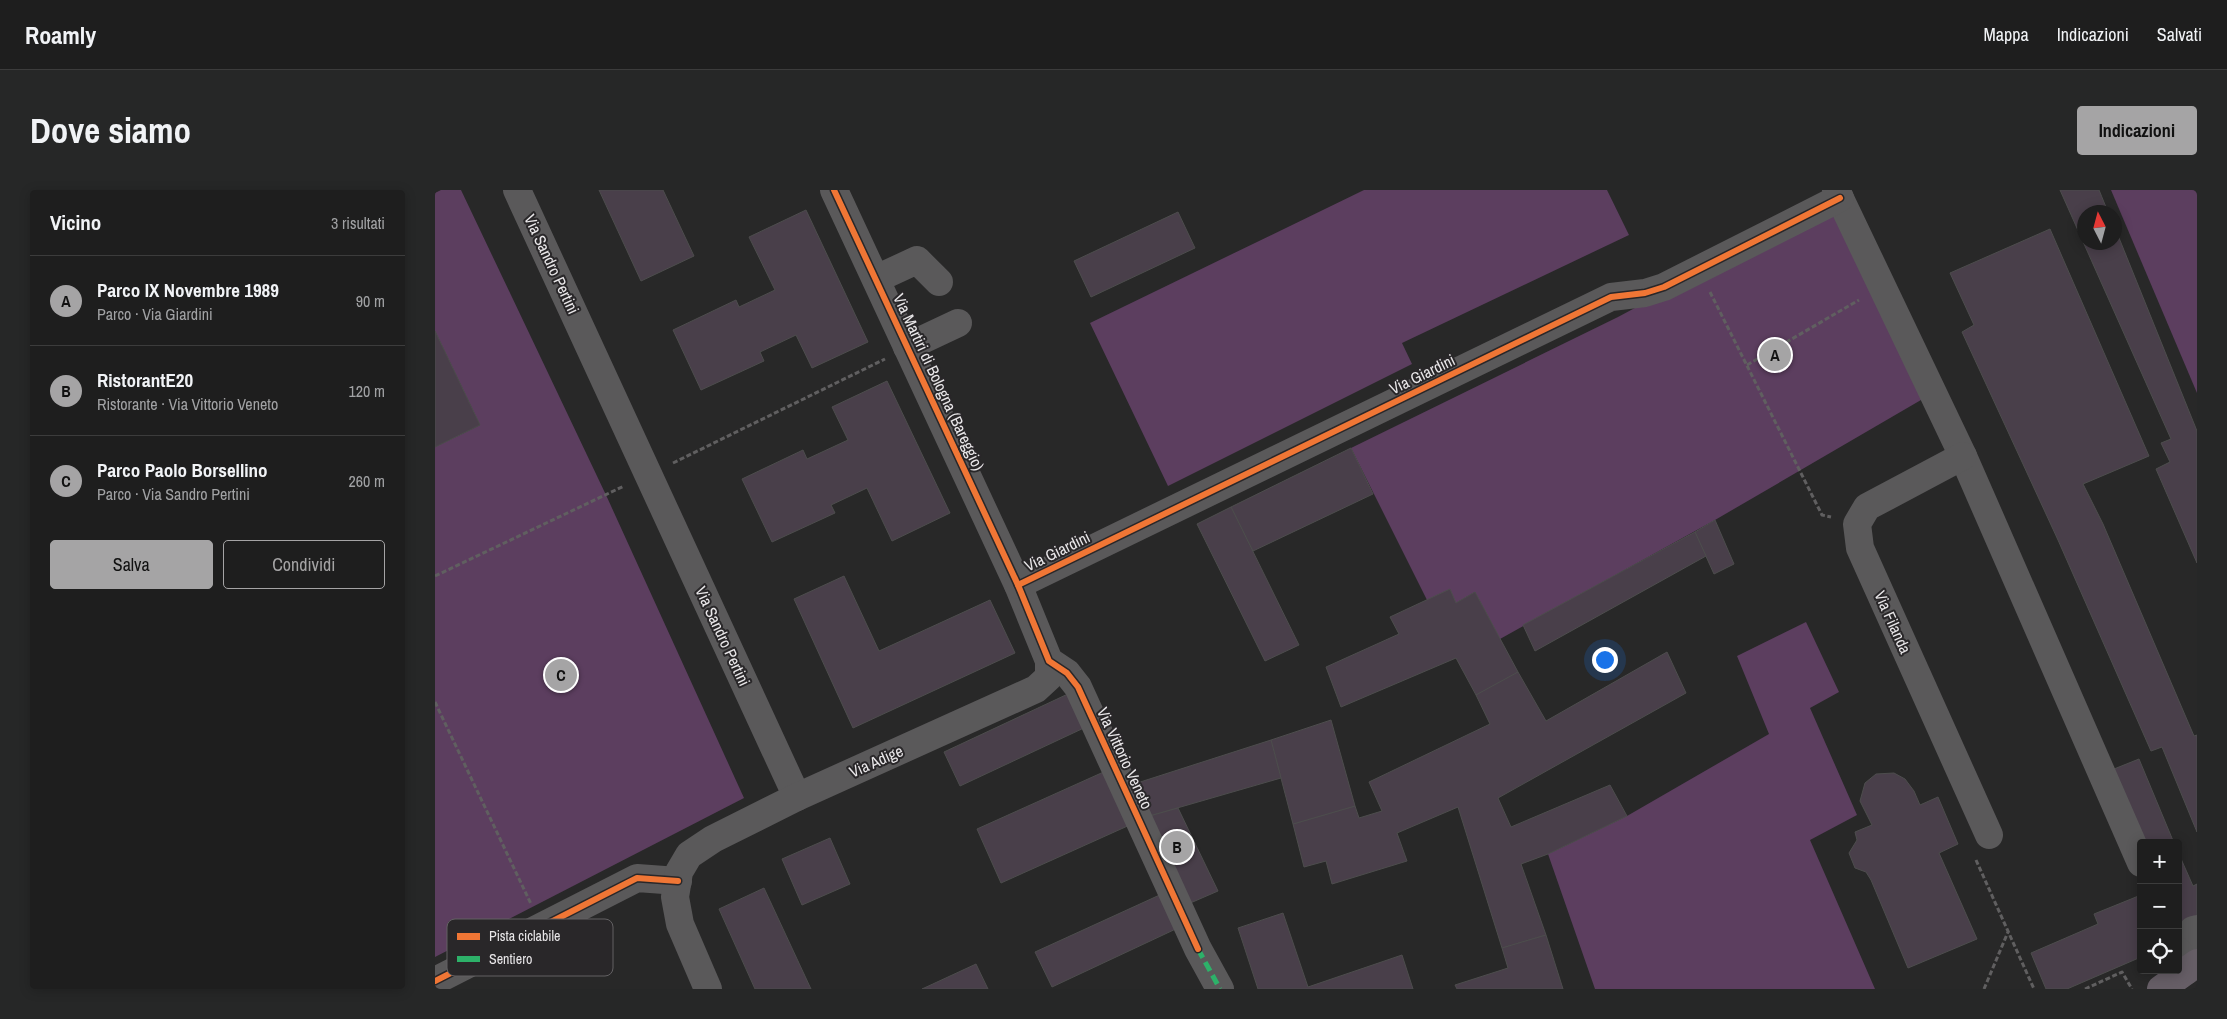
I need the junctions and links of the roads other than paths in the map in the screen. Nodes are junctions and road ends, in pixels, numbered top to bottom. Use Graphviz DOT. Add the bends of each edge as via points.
graph roads {
  1 [pos="517,190"];
  2 [pos="835,190"];
  3 [pos="1838,194"];
  4 [pos="876,279"];
  5 [pos="939,282"];
  6 [pos="958,323"];
  7 [pos="907,347"];
  8 [pos="1963,456"];
  9 [pos="1018,585"];
  10 [pos="1049,661"];
  11 [pos="797,797"];
  12 [pos="1989,835"];
  13 [pos="2137,854"];
  14 [pos="678,881"];
  15 [pos="558,919"];
  16 [pos="2197,929"];
  17 [pos="2197,938"];
  18 [pos="2188,971"];
  19 [pos="447,975"];
  20 [pos="435,981"];
  21 [pos="708,989"];
  22 [pos="1220,989"];
  23 [pos="2161,989"];
  1 -- 11 [label="street, Via Sandro Pertini"];
  2 -- 4 [label="street, Via Martiri di Bologna (Bareggio)"];
  3 -- 8 [label="street"];
  3 -- 9 [label="street, Via Giardini" via="1698,270 1645,294 1611,297"];
  4 -- 5 [label="street" via="917,260"];
  4 -- 7 [label="street, Via Martiri di Bologna (Bareggio)"];
  6 -- 7 [label="street"];
  7 -- 9 [label="street, Via Martiri di Bologna (Bareggio)"];
  8 -- 12 [label="street, Via Filanda" via="1867,507 1857,524 1860,548"];
  8 -- 13 [label="street"];
  9 -- 10 [label="street"];
  10 -- 11 [label="street, Via Adige" via="1049,677 1036,689"];
  10 -- 22 [label="street, Via Vittorio Veneto" via="1067,672 1077,687 1198,949"];
  11 -- 14 [label="street, Via Adige" via="713,839 689,855 679,872"];
  14 -- 15 [label="street" via="637,878"];
  14 -- 21 [label="street" via="675,897 680,924"];
  16 -- 17 [label="street" via="2193,930"];
  18 -- 23 [label="main road"];
  19 -- 20 [label="street"];
}
